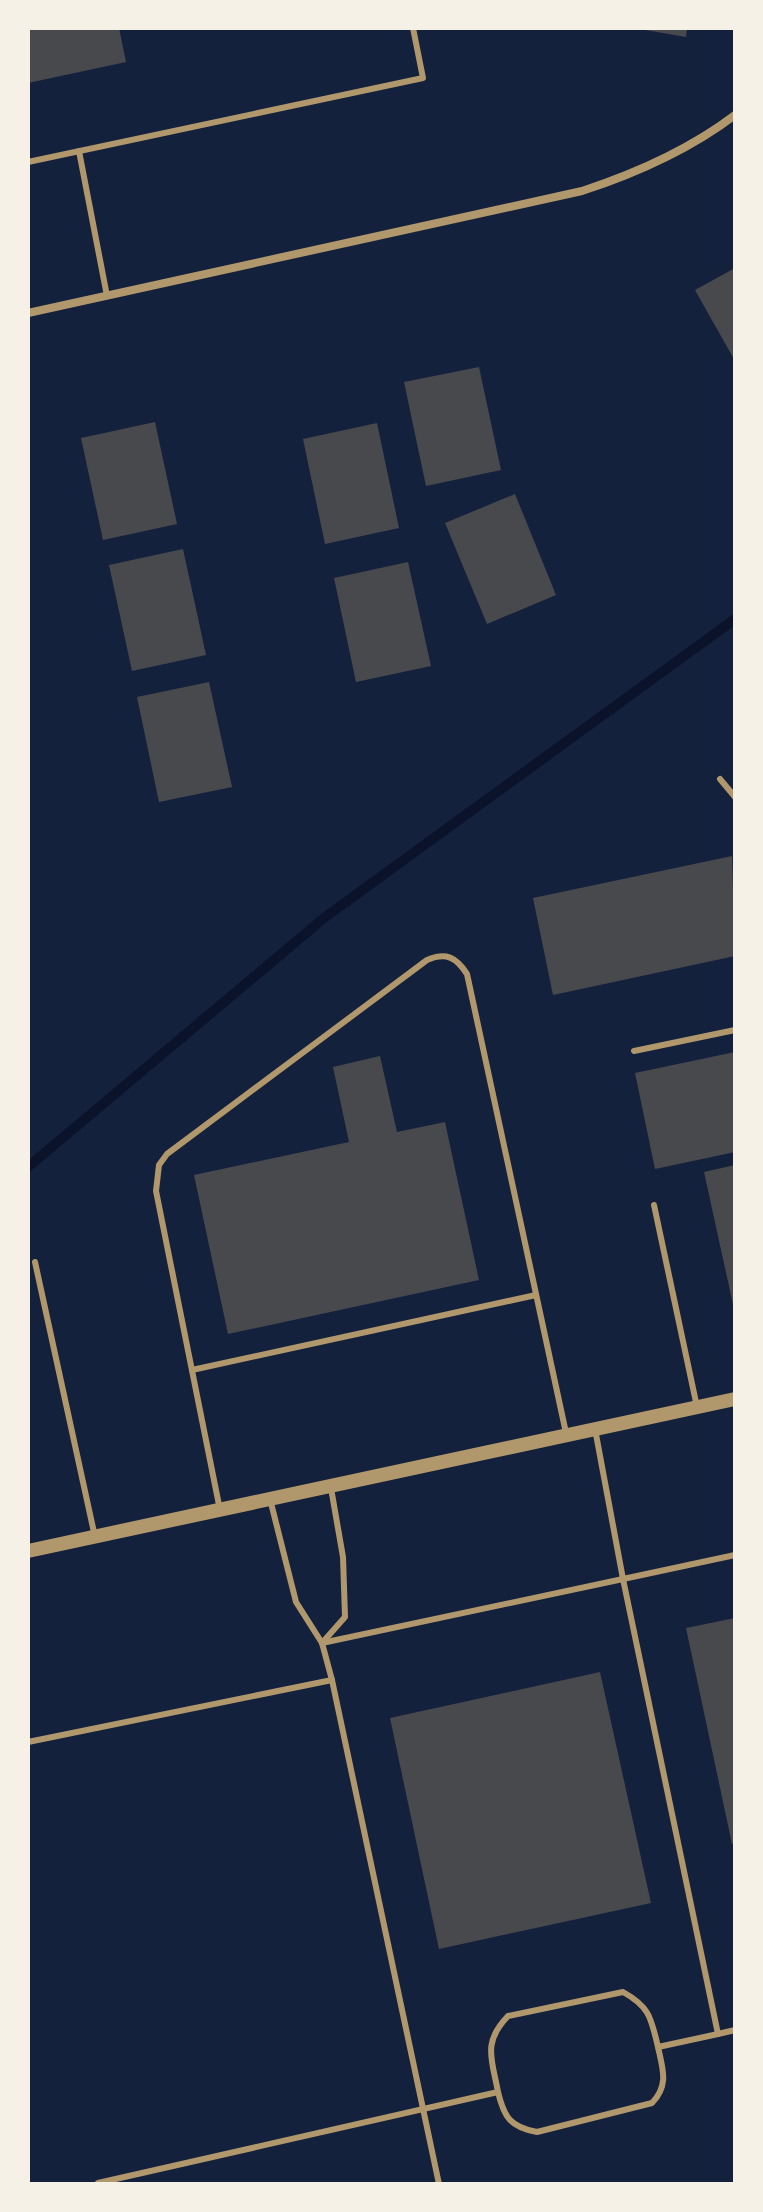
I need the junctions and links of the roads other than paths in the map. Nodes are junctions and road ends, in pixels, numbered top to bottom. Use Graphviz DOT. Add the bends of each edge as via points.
graph roads {
  1 [pos="413,28"];
  2 [pos="735,115"];
  3 [pos="79,151"];
  4 [pos="28,162"];
  5 [pos="107,296"];
  6 [pos="28,313"];
  7 [pos="720,779"];
  8 [pos="735,797"];
  9 [pos="735,1030"];
  10 [pos="634,1051"];
  11 [pos="654,1205"];
  12 [pos="35,1262"];
  13 [pos="536,1295"];
  14 [pos="192,1370"];
  15 [pos="735,1399"];
  16 [pos="697,1407"];
  17 [pos="595,1429"];
  18 [pos="566,1435"];
  19 [pos="331,1486"];
  20 [pos="270,1499"];
  21 [pos="220,1510"];
  22 [pos="95,1537"];
  23 [pos="28,1551"];
  24 [pos="735,1555"];
  25 [pos="623,1579"];
  26 [pos="322,1643"];
  27 [pos="332,1680"];
  28 [pos="28,1742"];
  29 [pos="735,2030"];
  30 [pos="718,2034"];
  31 [pos="658,2047"];
  32 [pos="498,2092"];
  33 [pos="424,2110"];
  34 [pos="98,2183"];
  35 [pos="439,2184"];
  1 -- 3 [label="lane" via="423,78"];
  2 -- 5 [label="street" via="674,154 582,191"];
  3 -- 4 [label="lane"];
  3 -- 5 [label="lane"];
  5 -- 6 [label="street"];
  7 -- 8 [label="lane"];
  9 -- 10 [label="lane"];
  11 -- 16 [label="lane"];
  12 -- 22 [label="lane"];
  13 -- 14 [label="lane"];
  13 -- 14 [label="lane" via="467,974 452,957 440,955 167,1154 159,1165 156,1191"];
  13 -- 18 [label="lane"];
  14 -- 21 [label="lane"];
  15 -- 16 [label="street"];
  16 -- 17 [label="street"];
  17 -- 18 [label="street"];
  17 -- 25 [label="lane"];
  18 -- 19 [label="street"];
  19 -- 20 [label="street"];
  19 -- 26 [label="lane" via="343,1557 345,1617"];
  20 -- 21 [label="street"];
  20 -- 26 [label="lane" via="296,1602"];
  21 -- 22 [label="street"];
  22 -- 23 [label="street"];
  24 -- 25 [label="lane"];
  25 -- 26 [label="lane"];
  25 -- 30 [label="lane"];
  26 -- 27 [label="lane"];
  27 -- 28 [label="lane"];
  27 -- 33 [label="lane"];
  29 -- 30 [label="lane"];
  30 -- 31 [label="lane"];
  31 -- 32 [label="lane" via="665,2079 652,2103 537,2132 504,2117"];
  31 -- 32 [label="lane" via="642,2002 623,1992 508,2016 489,2047"];
  32 -- 33 [label="lane"];
  33 -- 34 [label="lane"];
  33 -- 35 [label="lane"];
}
